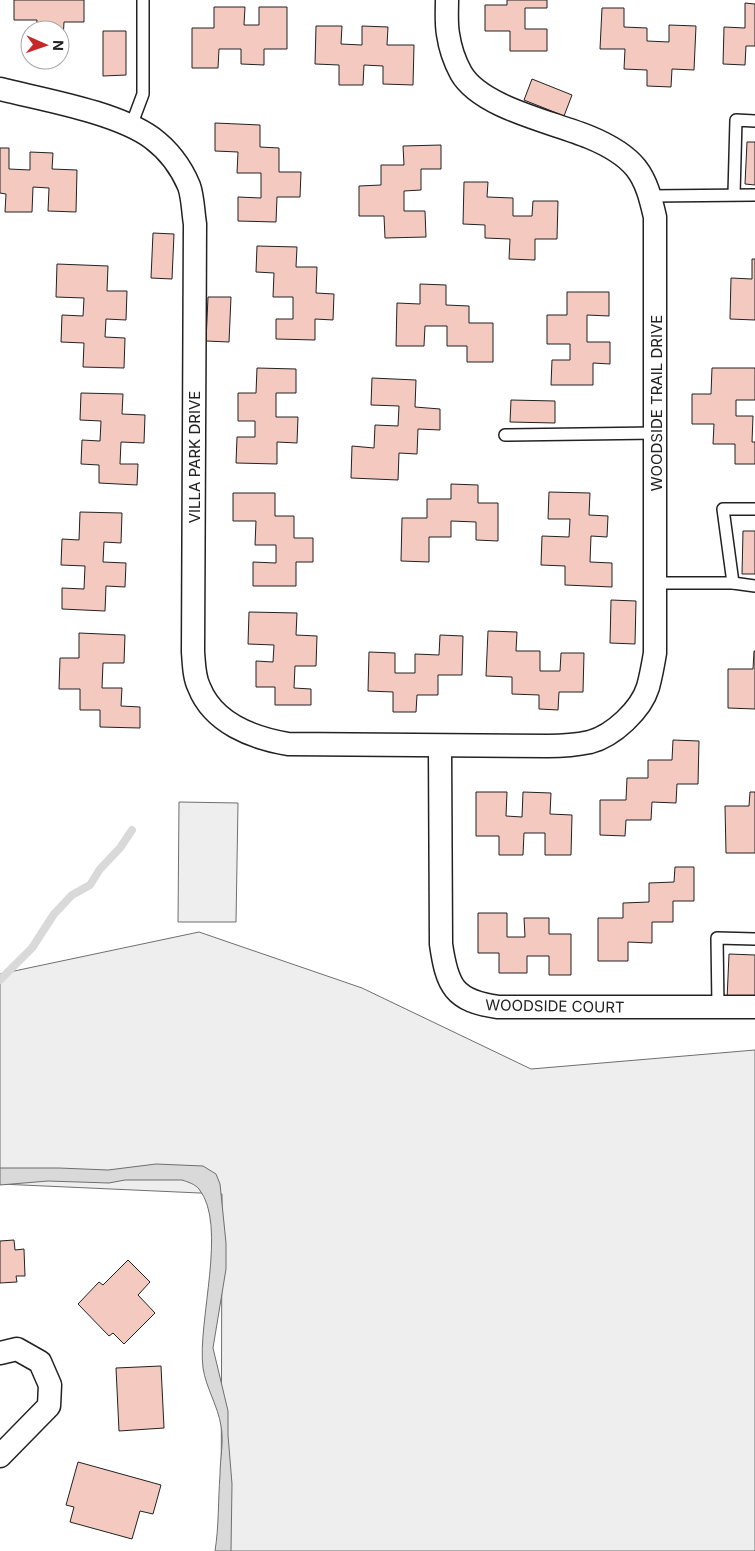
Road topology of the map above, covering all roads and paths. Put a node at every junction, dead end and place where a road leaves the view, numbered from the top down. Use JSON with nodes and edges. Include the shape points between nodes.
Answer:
{"nodes":[{"id":1,"x":143,"y":0,"type":"edge"},
{"id":2,"x":447,"y":0,"type":"edge"},
{"id":3,"x":0,"y":88,"type":"edge"},
{"id":4,"x":755,"y":121,"type":"edge"},
{"id":5,"x":131,"y":126,"type":"junction"},
{"id":6,"x":734,"y":194,"type":"junction"},
{"id":7,"x":755,"y":195,"type":"edge"},
{"id":8,"x":650,"y":196,"type":"junction"},
{"id":9,"x":656,"y":433,"type":"junction"},
{"id":10,"x":505,"y":435,"type":"dead end"},
{"id":11,"x":755,"y":509,"type":"edge"},
{"id":12,"x":655,"y":583,"type":"junction"},
{"id":13,"x":733,"y":583,"type":"junction"},
{"id":14,"x":755,"y":586,"type":"edge"},
{"id":15,"x":440,"y":746,"type":"junction"},
{"id":16,"x":755,"y":939,"type":"edge"},
{"id":17,"x":718,"y":1007,"type":"junction"},
{"id":18,"x":755,"y":1007,"type":"edge"},
{"id":19,"x":0,"y":1353,"type":"edge"},
{"id":20,"x":0,"y":1456,"type":"edge"}],
"edges":[{"from":1,"to":5,"type":"lane","via":[[144,94]]},
{"from":2,"to":8,"type":"street","name":"WOODSIDE TRAIL DRIVE","via":[[447,32],[452,54],[462,75],[478,92],[621,154],[636,168]]},
{"from":3,"to":5,"type":"street","name":"VILLA PARK DRIVE"},
{"from":4,"to":6,"type":"lane","via":[[736,120]]},
{"from":5,"to":15,"type":"street","name":"VILLA PARK DRIVE","via":[[152,139],[177,163],[190,188],[195,224],[193,652],[198,687],[219,716],[270,741],[304,745]]},
{"from":6,"to":7,"type":"lane"},
{"from":6,"to":8,"type":"lane"},
{"from":8,"to":9,"type":"street","name":"WOODSIDE TRAIL DRIVE","via":[[656,217]]},
{"from":9,"to":10,"type":"lane"},
{"from":9,"to":12,"type":"street","name":"WOODSIDE TRAIL DRIVE"},
{"from":11,"to":13,"type":"lane","via":[[724,509]]},
{"from":12,"to":13,"type":"lane"},
{"from":12,"to":15,"type":"street","name":"WOODSIDE TRAIL DRIVE","via":[[655,653],[647,690],[622,724],[592,741],[570,745]]},
{"from":13,"to":14,"type":"lane"},
{"from":15,"to":17,"type":"street","name":"WOODSIDE COURT","via":[[441,944],[444,966],[458,993],[482,1005],[498,1008]]},
{"from":16,"to":17,"type":"lane","via":[[717,938]]},
{"from":17,"to":18,"type":"street","name":"WOODSIDE COURT"},
{"from":19,"to":20,"type":"street","via":[[17,1350],[40,1362],[50,1385],[49,1406]]}]}
